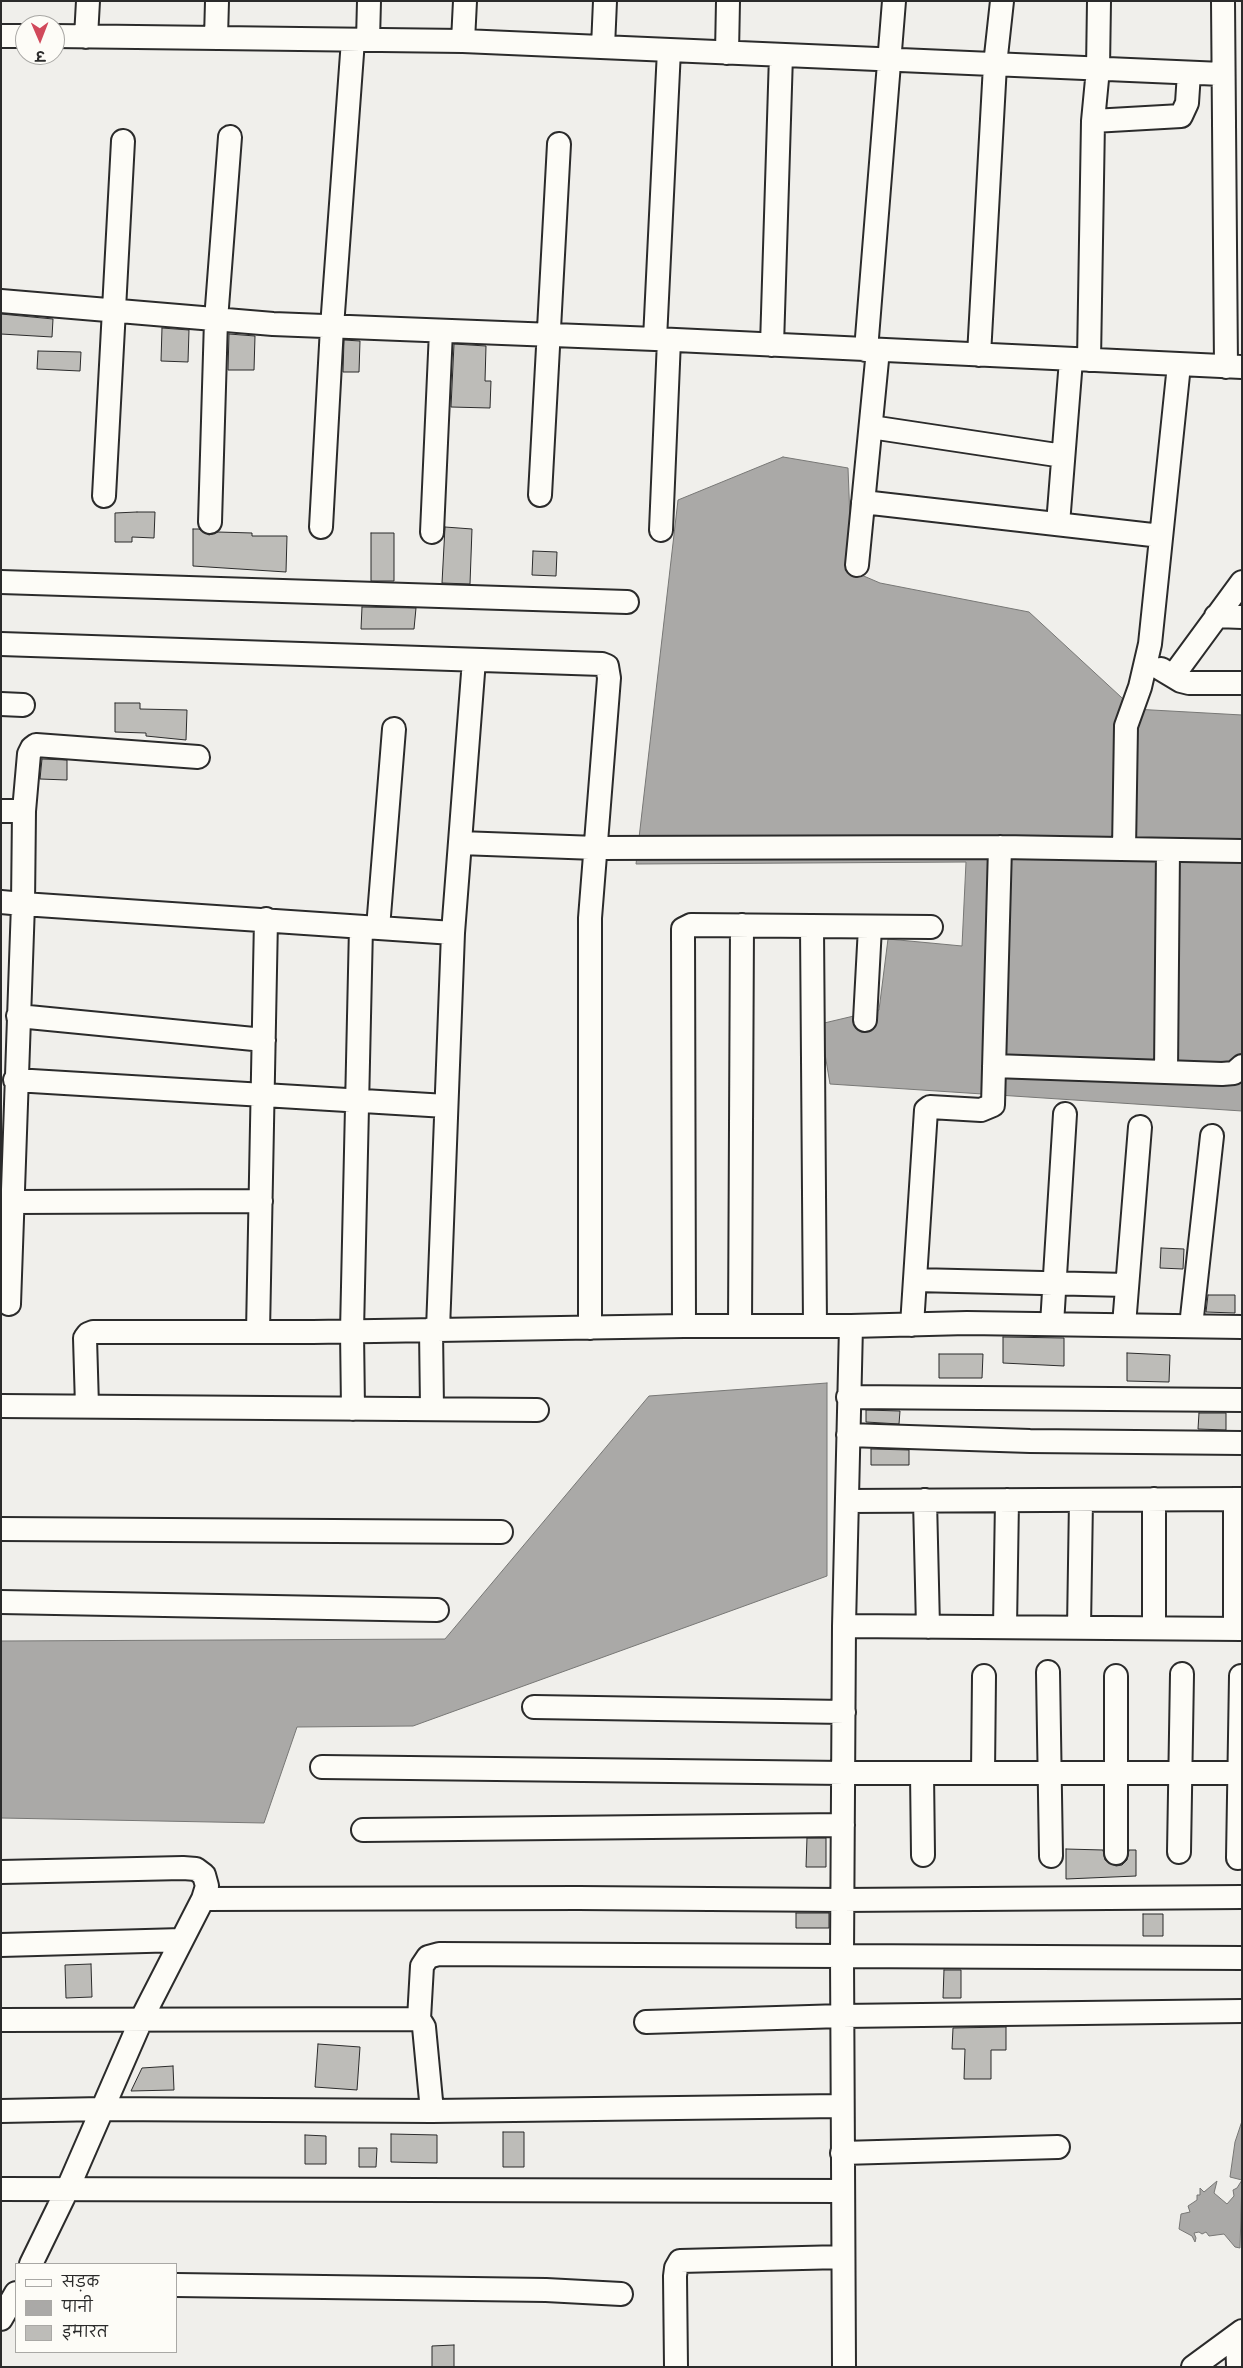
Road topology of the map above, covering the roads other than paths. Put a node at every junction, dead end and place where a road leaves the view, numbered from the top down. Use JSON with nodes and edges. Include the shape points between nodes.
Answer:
{"nodes":[{"id":1,"x":88,"y":1,"type":"edge"},
{"id":2,"x":217,"y":1,"type":"edge"},
{"id":3,"x":369,"y":1,"type":"edge"},
{"id":4,"x":465,"y":1,"type":"edge"},
{"id":5,"x":605,"y":1,"type":"edge"},
{"id":6,"x":728,"y":1,"type":"edge"},
{"id":7,"x":894,"y":1,"type":"edge"},
{"id":8,"x":1002,"y":1,"type":"edge"},
{"id":9,"x":1099,"y":1,"type":"edge"},
{"id":10,"x":1223,"y":1,"type":"edge"},
{"id":11,"x":1,"y":36,"type":"edge"},
{"id":12,"x":15,"y":36,"type":"edge"},
{"id":13,"x":65,"y":36,"type":"edge"},
{"id":14,"x":86,"y":36,"type":"junction"},
{"id":15,"x":216,"y":38,"type":"junction"},
{"id":16,"x":361,"y":40,"type":"junction"},
{"id":17,"x":463,"y":42,"type":"junction"},
{"id":18,"x":603,"y":48,"type":"junction"},
{"id":19,"x":669,"y":50,"type":"junction"},
{"id":20,"x":727,"y":53,"type":"junction"},
{"id":21,"x":780,"y":55,"type":"junction"},
{"id":22,"x":888,"y":60,"type":"junction"},
{"id":23,"x":995,"y":65,"type":"junction"},
{"id":24,"x":1098,"y":69,"type":"junction"},
{"id":25,"x":1188,"y":73,"type":"junction"},
{"id":26,"x":1222,"y":74,"type":"junction"},
{"id":27,"x":1093,"y":121,"type":"junction"},
{"id":28,"x":230,"y":137,"type":"dead end"},
{"id":29,"x":122,"y":141,"type":"dead end"},
{"id":30,"x":559,"y":144,"type":"dead end"},
{"id":31,"x":1,"y":302,"type":"edge"},
{"id":32,"x":114,"y":311,"type":"junction"},
{"id":33,"x":216,"y":320,"type":"junction"},
{"id":34,"x":332,"y":327,"type":"junction"},
{"id":35,"x":441,"y":331,"type":"junction"},
{"id":36,"x":548,"y":335,"type":"junction"},
{"id":37,"x":662,"y":339,"type":"junction"},
{"id":38,"x":772,"y":345,"type":"junction"},
{"id":39,"x":872,"y":350,"type":"junction"},
{"id":40,"x":979,"y":355,"type":"junction"},
{"id":41,"x":1080,"y":360,"type":"junction"},
{"id":42,"x":1179,"y":365,"type":"junction"},
{"id":43,"x":1234,"y":367,"type":"edge"},
{"id":44,"x":871,"y":427,"type":"junction"},
{"id":45,"x":1063,"y":456,"type":"junction"},
{"id":46,"x":540,"y":495,"type":"dead end"},
{"id":47,"x":104,"y":496,"type":"dead end"},
{"id":48,"x":863,"y":502,"type":"junction"},
{"id":49,"x":210,"y":522,"type":"dead end"},
{"id":50,"x":1058,"y":524,"type":"junction"},
{"id":51,"x":321,"y":527,"type":"dead end"},
{"id":52,"x":661,"y":530,"type":"dead end"},
{"id":53,"x":432,"y":532,"type":"dead end"},
{"id":54,"x":1161,"y":536,"type":"junction"},
{"id":55,"x":857,"y":565,"type":"dead end"},
{"id":56,"x":1,"y":582,"type":"edge"},
{"id":57,"x":1242,"y":582,"type":"edge"},
{"id":58,"x":627,"y":602,"type":"dead end"},
{"id":59,"x":1216,"y":616,"type":"junction"},
{"id":60,"x":1242,"y":617,"type":"edge"},
{"id":61,"x":1,"y":644,"type":"edge"},
{"id":62,"x":474,"y":660,"type":"junction"},
{"id":63,"x":1147,"y":660,"type":"junction"},
{"id":64,"x":1173,"y":676,"type":"junction"},
{"id":65,"x":1242,"y":683,"type":"edge"},
{"id":66,"x":1,"y":704,"type":"edge"},
{"id":67,"x":23,"y":705,"type":"dead end"},
{"id":68,"x":394,"y":729,"type":"dead end"},
{"id":69,"x":198,"y":757,"type":"dead end"},
{"id":70,"x":1,"y":811,"type":"edge"},
{"id":71,"x":24,"y":811,"type":"junction"},
{"id":72,"x":460,"y":843,"type":"junction"},
{"id":73,"x":1000,"y":847,"type":"junction"},
{"id":74,"x":596,"y":848,"type":"junction"},
{"id":75,"x":1124,"y":849,"type":"junction"},
{"id":76,"x":1168,"y":850,"type":"junction"},
{"id":77,"x":1242,"y":852,"type":"edge"},
{"id":78,"x":12,"y":903,"type":"edge"},
{"id":79,"x":266,"y":919,"type":"junction"},
{"id":80,"x":742,"y":926,"type":"junction"},
{"id":81,"x":370,"y":927,"type":"junction"},
{"id":82,"x":812,"y":927,"type":"junction"},
{"id":83,"x":870,"y":927,"type":"junction"},
{"id":84,"x":931,"y":927,"type":"dead end"},
{"id":85,"x":453,"y":933,"type":"junction"},
{"id":86,"x":18,"y":1016,"type":"junction"},
{"id":87,"x":865,"y":1020,"type":"dead end"},
{"id":88,"x":264,"y":1040,"type":"junction"},
{"id":89,"x":9,"y":1053,"type":"edge"},
{"id":90,"x":994,"y":1066,"type":"junction"},
{"id":91,"x":1242,"y":1066,"type":"edge"},
{"id":92,"x":1166,"y":1072,"type":"junction"},
{"id":93,"x":15,"y":1080,"type":"junction"},
{"id":94,"x":263,"y":1094,"type":"junction"},
{"id":95,"x":357,"y":1100,"type":"junction"},
{"id":96,"x":446,"y":1106,"type":"junction"},
{"id":97,"x":1065,"y":1114,"type":"dead end"},
{"id":98,"x":1140,"y":1127,"type":"dead end"},
{"id":99,"x":1212,"y":1136,"type":"dead end"},
{"id":100,"x":7,"y":1152,"type":"edge"},
{"id":101,"x":261,"y":1201,"type":"junction"},
{"id":102,"x":9,"y":1208,"type":"edge"},
{"id":103,"x":6,"y":1262,"type":"edge"},
{"id":104,"x":915,"y":1280,"type":"junction"},
{"id":105,"x":1055,"y":1282,"type":"junction"},
{"id":106,"x":1127,"y":1285,"type":"junction"},
{"id":107,"x":9,"y":1304,"type":"dead end"},
{"id":108,"x":912,"y":1324,"type":"junction"},
{"id":109,"x":1052,"y":1324,"type":"junction"},
{"id":110,"x":1124,"y":1325,"type":"junction"},
{"id":111,"x":684,"y":1326,"type":"junction"},
{"id":112,"x":740,"y":1326,"type":"junction"},
{"id":113,"x":815,"y":1326,"type":"junction"},
{"id":114,"x":851,"y":1326,"type":"junction"},
{"id":115,"x":1191,"y":1326,"type":"junction"},
{"id":116,"x":1242,"y":1327,"type":"edge"},
{"id":117,"x":590,"y":1328,"type":"junction"},
{"id":118,"x":434,"y":1329,"type":"junction"},
{"id":119,"x":352,"y":1331,"type":"junction"},
{"id":120,"x":258,"y":1332,"type":"junction"},
{"id":121,"x":848,"y":1397,"type":"junction"},
{"id":122,"x":1242,"y":1400,"type":"edge"},
{"id":123,"x":1,"y":1406,"type":"edge"},
{"id":124,"x":87,"y":1406,"type":"junction"},
{"id":125,"x":354,"y":1409,"type":"junction"},
{"id":126,"x":432,"y":1409,"type":"junction"},
{"id":127,"x":537,"y":1410,"type":"dead end"},
{"id":128,"x":848,"y":1435,"type":"junction"},
{"id":129,"x":1242,"y":1442,"type":"edge"},
{"id":130,"x":1154,"y":1499,"type":"junction"},
{"id":131,"x":1238,"y":1499,"type":"edge"},
{"id":132,"x":847,"y":1500,"type":"junction"},
{"id":133,"x":925,"y":1500,"type":"junction"},
{"id":134,"x":1007,"y":1500,"type":"junction"},
{"id":135,"x":1081,"y":1500,"type":"junction"},
{"id":136,"x":1,"y":1529,"type":"edge"},
{"id":137,"x":501,"y":1532,"type":"dead end"},
{"id":138,"x":1,"y":1602,"type":"edge"},
{"id":139,"x":437,"y":1610,"type":"dead end"},
{"id":140,"x":844,"y":1626,"type":"junction"},
{"id":141,"x":928,"y":1627,"type":"junction"},
{"id":142,"x":1005,"y":1627,"type":"junction"},
{"id":143,"x":1079,"y":1628,"type":"junction"},
{"id":144,"x":1154,"y":1628,"type":"junction"},
{"id":145,"x":1238,"y":1629,"type":"edge"},
{"id":146,"x":1048,"y":1672,"type":"dead end"},
{"id":147,"x":1182,"y":1674,"type":"dead end"},
{"id":148,"x":984,"y":1676,"type":"dead end"},
{"id":149,"x":1116,"y":1676,"type":"dead end"},
{"id":150,"x":1241,"y":1676,"type":"edge"},
{"id":151,"x":534,"y":1707,"type":"dead end"},
{"id":152,"x":844,"y":1712,"type":"junction"},
{"id":153,"x":322,"y":1767,"type":"dead end"},
{"id":154,"x":844,"y":1773,"type":"junction"},
{"id":155,"x":922,"y":1773,"type":"junction"},
{"id":156,"x":983,"y":1773,"type":"junction"},
{"id":157,"x":1050,"y":1773,"type":"junction"},
{"id":158,"x":1181,"y":1773,"type":"junction"},
{"id":159,"x":1241,"y":1773,"type":"edge"},
{"id":160,"x":1116,"y":1774,"type":"junction"},
{"id":161,"x":843,"y":1825,"type":"junction"},
{"id":162,"x":363,"y":1830,"type":"dead end"},
{"id":163,"x":1179,"y":1852,"type":"dead end"},
{"id":164,"x":1116,"y":1853,"type":"dead end"},
{"id":165,"x":923,"y":1855,"type":"dead end"},
{"id":166,"x":1051,"y":1856,"type":"dead end"},
{"id":167,"x":1238,"y":1858,"type":"dead end"},
{"id":168,"x":1,"y":1872,"type":"edge"},
{"id":169,"x":1242,"y":1897,"type":"edge"},
{"id":170,"x":203,"y":1899,"type":"junction"},
{"id":171,"x":842,"y":1900,"type":"junction"},
{"id":172,"x":182,"y":1940,"type":"junction"},
{"id":173,"x":1,"y":1945,"type":"edge"},
{"id":174,"x":842,"y":1956,"type":"junction"},
{"id":175,"x":1242,"y":1958,"type":"edge"},
{"id":176,"x":1242,"y":2011,"type":"edge"},
{"id":177,"x":842,"y":2016,"type":"junction"},
{"id":178,"x":142,"y":2018,"type":"junction"},
{"id":179,"x":419,"y":2019,"type":"junction"},
{"id":180,"x":1,"y":2020,"type":"edge"},
{"id":181,"x":646,"y":2022,"type":"dead end"},
{"id":182,"x":841,"y":2106,"type":"junction"},
{"id":183,"x":102,"y":2109,"type":"junction"},
{"id":184,"x":1,"y":2111,"type":"edge"},
{"id":185,"x":432,"y":2111,"type":"junction"},
{"id":186,"x":1058,"y":2147,"type":"dead end"},
{"id":187,"x":842,"y":2152,"type":"junction"},
{"id":188,"x":68,"y":2188,"type":"junction"},
{"id":189,"x":1,"y":2189,"type":"edge"},
{"id":190,"x":843,"y":2191,"type":"junction"},
{"id":191,"x":843,"y":2257,"type":"junction"},
{"id":192,"x":31,"y":2263,"type":"edge"},
{"id":193,"x":1,"y":2283,"type":"edge"},
{"id":194,"x":15,"y":2283,"type":"edge"},
{"id":195,"x":178,"y":2285,"type":"edge"},
{"id":196,"x":621,"y":2294,"type":"dead end"},
{"id":197,"x":15,"y":2295,"type":"edge"},
{"id":198,"x":1,"y":2320,"type":"edge"},
{"id":199,"x":1239,"y":2333,"type":"edge"},
{"id":200,"x":676,"y":2367,"type":"edge"},
{"id":201,"x":844,"y":2367,"type":"edge"},
{"id":202,"x":1193,"y":2367,"type":"edge"},
{"id":203,"x":1238,"y":2367,"type":"edge"}],
"edges":[{"from":1,"to":14,"type":"street"},
{"from":2,"to":15,"type":"street"},
{"from":3,"to":16,"type":"street"},
{"from":4,"to":17,"type":"street"},
{"from":5,"to":18,"type":"street"},
{"from":6,"to":20,"type":"street"},
{"from":7,"to":22,"type":"street"},
{"from":8,"to":23,"type":"street"},
{"from":9,"to":24,"type":"street"},
{"from":10,"to":26,"type":"street"},
{"from":11,"to":12,"type":"street"},
{"from":13,"to":14,"type":"street"},
{"from":14,"to":15,"type":"street"},
{"from":15,"to":16,"type":"street"},
{"from":16,"to":17,"type":"street"},
{"from":16,"to":34,"type":"street"},
{"from":17,"to":18,"type":"street"},
{"from":18,"to":19,"type":"street"},
{"from":19,"to":20,"type":"street"},
{"from":19,"to":37,"type":"street"},
{"from":20,"to":21,"type":"street"},
{"from":21,"to":22,"type":"street"},
{"from":21,"to":38,"type":"street"},
{"from":22,"to":23,"type":"street"},
{"from":22,"to":39,"type":"street"},
{"from":23,"to":24,"type":"street"},
{"from":23,"to":40,"type":"street"},
{"from":24,"to":25,"type":"street"},
{"from":24,"to":27,"type":"street"},
{"from":25,"to":26,"type":"street"},
{"from":25,"to":27,"type":"street","via":[[1187,103],[1181,116]]},
{"from":26,"to":43,"type":"street"},
{"from":27,"to":41,"type":"street"},
{"from":28,"to":33,"type":"street"},
{"from":29,"to":32,"type":"street"},
{"from":30,"to":36,"type":"street"},
{"from":31,"to":32,"type":"street"},
{"from":32,"to":33,"type":"street"},
{"from":32,"to":47,"type":"street"},
{"from":33,"to":34,"type":"street"},
{"from":33,"to":49,"type":"street"},
{"from":34,"to":35,"type":"street"},
{"from":34,"to":51,"type":"street"},
{"from":35,"to":36,"type":"street"},
{"from":35,"to":53,"type":"street"},
{"from":36,"to":37,"type":"street"},
{"from":36,"to":46,"type":"street"},
{"from":37,"to":38,"type":"street"},
{"from":37,"to":52,"type":"street"},
{"from":38,"to":39,"type":"street"},
{"from":39,"to":40,"type":"street"},
{"from":39,"to":44,"type":"street"},
{"from":40,"to":41,"type":"street"},
{"from":41,"to":42,"type":"street"},
{"from":41,"to":45,"type":"street"},
{"from":42,"to":43,"type":"street"},
{"from":42,"to":54,"type":"street"},
{"from":44,"to":45,"type":"street"},
{"from":44,"to":48,"type":"street"},
{"from":45,"to":50,"type":"street"},
{"from":48,"to":50,"type":"street"},
{"from":48,"to":55,"type":"street"},
{"from":50,"to":54,"type":"street"},
{"from":54,"to":63,"type":"street"},
{"from":56,"to":58,"type":"street"},
{"from":57,"to":59,"type":"street"},
{"from":59,"to":60,"type":"street"},
{"from":59,"to":64,"type":"street"},
{"from":61,"to":62,"type":"street"},
{"from":62,"to":72,"type":"street"},
{"from":62,"to":74,"type":"street","via":[[607,666],[609,678]]},
{"from":63,"to":64,"type":"street"},
{"from":63,"to":75,"type":"street","via":[[1126,726]]},
{"from":64,"to":65,"type":"street","via":[[1189,683]]},
{"from":66,"to":67,"type":"street"},
{"from":68,"to":81,"type":"street"},
{"from":69,"to":71,"type":"street","via":[[36,745],[30,754]]},
{"from":70,"to":71,"type":"street"},
{"from":71,"to":78,"type":"street"},
{"from":72,"to":74,"type":"street"},
{"from":72,"to":85,"type":"street"},
{"from":73,"to":74,"type":"street"},
{"from":73,"to":75,"type":"street"},
{"from":73,"to":90,"type":"street"},
{"from":74,"to":117,"type":"street","via":[[590,918]]},
{"from":75,"to":76,"type":"street"},
{"from":76,"to":77,"type":"street"},
{"from":76,"to":92,"type":"street"},
{"from":78,"to":79,"type":"street"},
{"from":78,"to":86,"type":"street"},
{"from":79,"to":81,"type":"street"},
{"from":79,"to":88,"type":"street"},
{"from":80,"to":82,"type":"street"},
{"from":80,"to":111,"type":"street","via":[[691,925],[686,926],[682,934]]},
{"from":80,"to":112,"type":"street"},
{"from":81,"to":85,"type":"street"},
{"from":81,"to":95,"type":"street"},
{"from":82,"to":83,"type":"street"},
{"from":82,"to":113,"type":"street"},
{"from":83,"to":84,"type":"street"},
{"from":83,"to":87,"type":"street"},
{"from":85,"to":96,"type":"street"},
{"from":86,"to":88,"type":"street"},
{"from":86,"to":89,"type":"street"},
{"from":88,"to":94,"type":"street"},
{"from":89,"to":93,"type":"street"},
{"from":90,"to":92,"type":"street"},
{"from":90,"to":104,"type":"street","via":[[993,1106],[981,1110],[930,1107],[926,1110]]},
{"from":91,"to":92,"type":"street","via":[[1234,1072],[1222,1074]]},
{"from":93,"to":94,"type":"street"},
{"from":93,"to":100,"type":"street"},
{"from":94,"to":95,"type":"street"},
{"from":94,"to":101,"type":"street"},
{"from":95,"to":96,"type":"street"},
{"from":95,"to":119,"type":"street"},
{"from":96,"to":118,"type":"street"},
{"from":97,"to":105,"type":"street"},
{"from":98,"to":106,"type":"street"},
{"from":99,"to":115,"type":"street"},
{"from":100,"to":102,"type":"street"},
{"from":101,"to":102,"type":"street"},
{"from":101,"to":120,"type":"street"},
{"from":102,"to":103,"type":"street"},
{"from":103,"to":107,"type":"street"},
{"from":104,"to":105,"type":"street"},
{"from":104,"to":108,"type":"street"},
{"from":105,"to":106,"type":"street"},
{"from":105,"to":109,"type":"street"},
{"from":106,"to":110,"type":"street"},
{"from":108,"to":109,"type":"street"},
{"from":108,"to":114,"type":"street"},
{"from":109,"to":110,"type":"street"},
{"from":110,"to":115,"type":"street"},
{"from":111,"to":112,"type":"street"},
{"from":111,"to":117,"type":"street"},
{"from":112,"to":113,"type":"street"},
{"from":113,"to":114,"type":"street"},
{"from":114,"to":121,"type":"street"},
{"from":115,"to":116,"type":"street"},
{"from":117,"to":118,"type":"street"},
{"from":118,"to":119,"type":"street"},
{"from":118,"to":126,"type":"street"},
{"from":119,"to":120,"type":"street"},
{"from":119,"to":125,"type":"street"},
{"from":120,"to":124,"type":"street","via":[[88,1334],[85,1345]]},
{"from":121,"to":122,"type":"street"},
{"from":121,"to":128,"type":"street"},
{"from":123,"to":124,"type":"street"},
{"from":124,"to":125,"type":"street"},
{"from":125,"to":126,"type":"street"},
{"from":126,"to":127,"type":"street"},
{"from":128,"to":129,"type":"street","via":[[1030,1441]]},
{"from":128,"to":132,"type":"street"},
{"from":130,"to":131,"type":"street"},
{"from":130,"to":135,"type":"street"},
{"from":130,"to":144,"type":"street"},
{"from":131,"to":145,"type":"street"},
{"from":132,"to":133,"type":"street"},
{"from":132,"to":140,"type":"street"},
{"from":133,"to":134,"type":"street"},
{"from":133,"to":141,"type":"street"},
{"from":134,"to":135,"type":"street"},
{"from":134,"to":142,"type":"street"},
{"from":135,"to":143,"type":"street"},
{"from":136,"to":137,"type":"street"},
{"from":138,"to":139,"type":"street"},
{"from":140,"to":141,"type":"street"},
{"from":140,"to":152,"type":"street"},
{"from":141,"to":142,"type":"street"},
{"from":142,"to":143,"type":"street"},
{"from":143,"to":144,"type":"street"},
{"from":144,"to":145,"type":"street"},
{"from":146,"to":157,"type":"street"},
{"from":147,"to":158,"type":"street"},
{"from":148,"to":156,"type":"street"},
{"from":149,"to":160,"type":"street"},
{"from":150,"to":159,"type":"street"},
{"from":151,"to":152,"type":"street"},
{"from":152,"to":154,"type":"street"},
{"from":153,"to":154,"type":"street"},
{"from":154,"to":155,"type":"street"},
{"from":154,"to":161,"type":"street"},
{"from":155,"to":156,"type":"street"},
{"from":155,"to":165,"type":"street"},
{"from":156,"to":157,"type":"street"},
{"from":157,"to":160,"type":"street"},
{"from":157,"to":166,"type":"street"},
{"from":158,"to":159,"type":"street"},
{"from":158,"to":160,"type":"street"},
{"from":158,"to":163,"type":"street"},
{"from":159,"to":167,"type":"street"},
{"from":160,"to":164,"type":"street"},
{"from":161,"to":162,"type":"street"},
{"from":161,"to":171,"type":"street"},
{"from":168,"to":170,"type":"street","via":[[196,1869],[204,1875],[207,1886]]},
{"from":169,"to":171,"type":"street"},
{"from":170,"to":171,"type":"street"},
{"from":170,"to":172,"type":"street"},
{"from":171,"to":174,"type":"street"},
{"from":172,"to":173,"type":"street"},
{"from":172,"to":178,"type":"street"},
{"from":174,"to":175,"type":"street"},
{"from":174,"to":177,"type":"street"},
{"from":174,"to":179,"type":"street","via":[[439,1954],[428,1957],[422,1966]]},
{"from":176,"to":177,"type":"street"},
{"from":177,"to":181,"type":"street"},
{"from":177,"to":182,"type":"street"},
{"from":178,"to":179,"type":"street"},
{"from":178,"to":180,"type":"street"},
{"from":178,"to":183,"type":"street"},
{"from":179,"to":185,"type":"street","via":[[424,2027]]},
{"from":182,"to":185,"type":"street"},
{"from":182,"to":187,"type":"street"},
{"from":183,"to":184,"type":"street"},
{"from":183,"to":185,"type":"street"},
{"from":183,"to":188,"type":"street"},
{"from":186,"to":187,"type":"street"},
{"from":187,"to":190,"type":"street"},
{"from":188,"to":189,"type":"street"},
{"from":188,"to":190,"type":"street"},
{"from":188,"to":192,"type":"street"},
{"from":190,"to":191,"type":"street"},
{"from":191,"to":200,"type":"street","via":[[680,2261],[675,2276]]},
{"from":191,"to":201,"type":"street"},
{"from":193,"to":194,"type":"street"},
{"from":195,"to":196,"type":"street"},
{"from":197,"to":198,"type":"street"},
{"from":199,"to":202,"type":"street"},
{"from":199,"to":203,"type":"street"}]}
